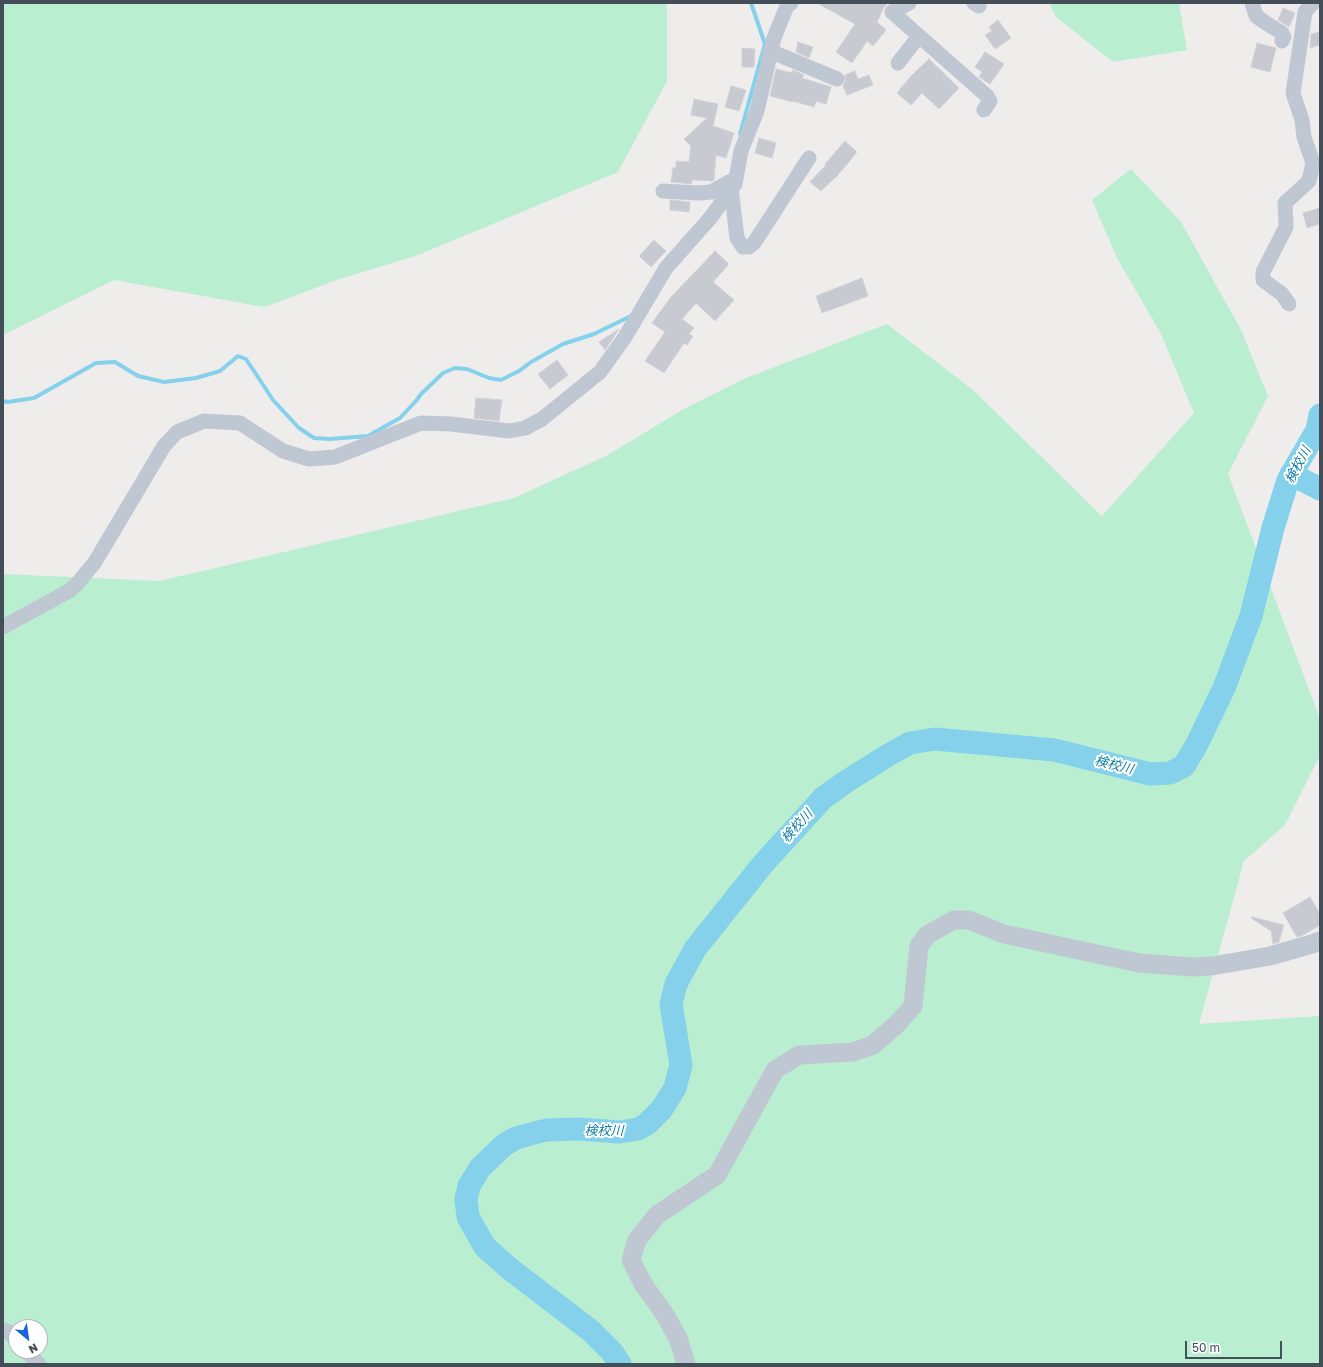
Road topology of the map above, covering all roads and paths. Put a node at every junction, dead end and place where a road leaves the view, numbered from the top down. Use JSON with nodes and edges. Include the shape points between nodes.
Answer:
{"nodes":[{"id":1,"x":791,"y":3,"type":"edge"},
{"id":2,"x":909,"y":3,"type":"edge"},
{"id":3,"x":1252,"y":3,"type":"edge"},
{"id":4,"x":1313,"y":3,"type":"edge"},
{"id":5,"x":919,"y":36,"type":"junction"},
{"id":6,"x":1282,"y":41,"type":"dead end"},
{"id":7,"x":770,"y":51,"type":"junction"},
{"id":8,"x":898,"y":63,"type":"dead end"},
{"id":9,"x":837,"y":79,"type":"dead end"},
{"id":10,"x":984,"y":110,"type":"dead end"},
{"id":11,"x":809,"y":158,"type":"dead end"},
{"id":12,"x":728,"y":186,"type":"junction"},
{"id":13,"x":663,"y":191,"type":"dead end"},
{"id":14,"x":1289,"y":304,"type":"dead end"},
{"id":15,"x":3,"y":627,"type":"edge"},
{"id":16,"x":1320,"y":941,"type":"edge"},
{"id":17,"x":686,"y":1364,"type":"edge"}],
"edges":[{"from":1,"to":7,"type":"street"},
{"from":2,"to":5,"type":"street","via":[[892,12]]},
{"from":3,"to":6,"type":"street","via":[[1256,16],[1282,32]]},
{"from":4,"to":14,"type":"street","via":[[1305,12],[1293,93],[1313,163],[1309,181],[1285,202],[1286,227],[1263,272],[1263,280],[1282,294]]},
{"from":5,"to":8,"type":"street"},
{"from":5,"to":10,"type":"street","via":[[987,96],[990,102]]},
{"from":7,"to":9,"type":"street"},
{"from":7,"to":12,"type":"street","via":[[757,111]]},
{"from":11,"to":12,"type":"street","via":[[749,247],[743,247],[737,238]]},
{"from":12,"to":13,"type":"street","via":[[711,192]]},
{"from":12,"to":15,"type":"street","via":[[711,217],[666,268],[625,337],[600,372],[542,419],[524,428],[509,431],[420,423],[335,457],[309,459],[283,451],[240,423],[204,422],[177,432],[164,446],[95,562],[77,584]]},
{"from":16,"to":17,"type":"street","via":[[1270,956],[1192,967],[1140,963],[1004,934],[969,920],[954,920],[927,935],[920,946],[913,1006],[897,1024],[873,1045],[853,1052],[799,1055],[774,1070],[717,1175],[656,1215],[636,1240],[630,1260],[642,1284],[664,1313],[678,1338]]}]}
